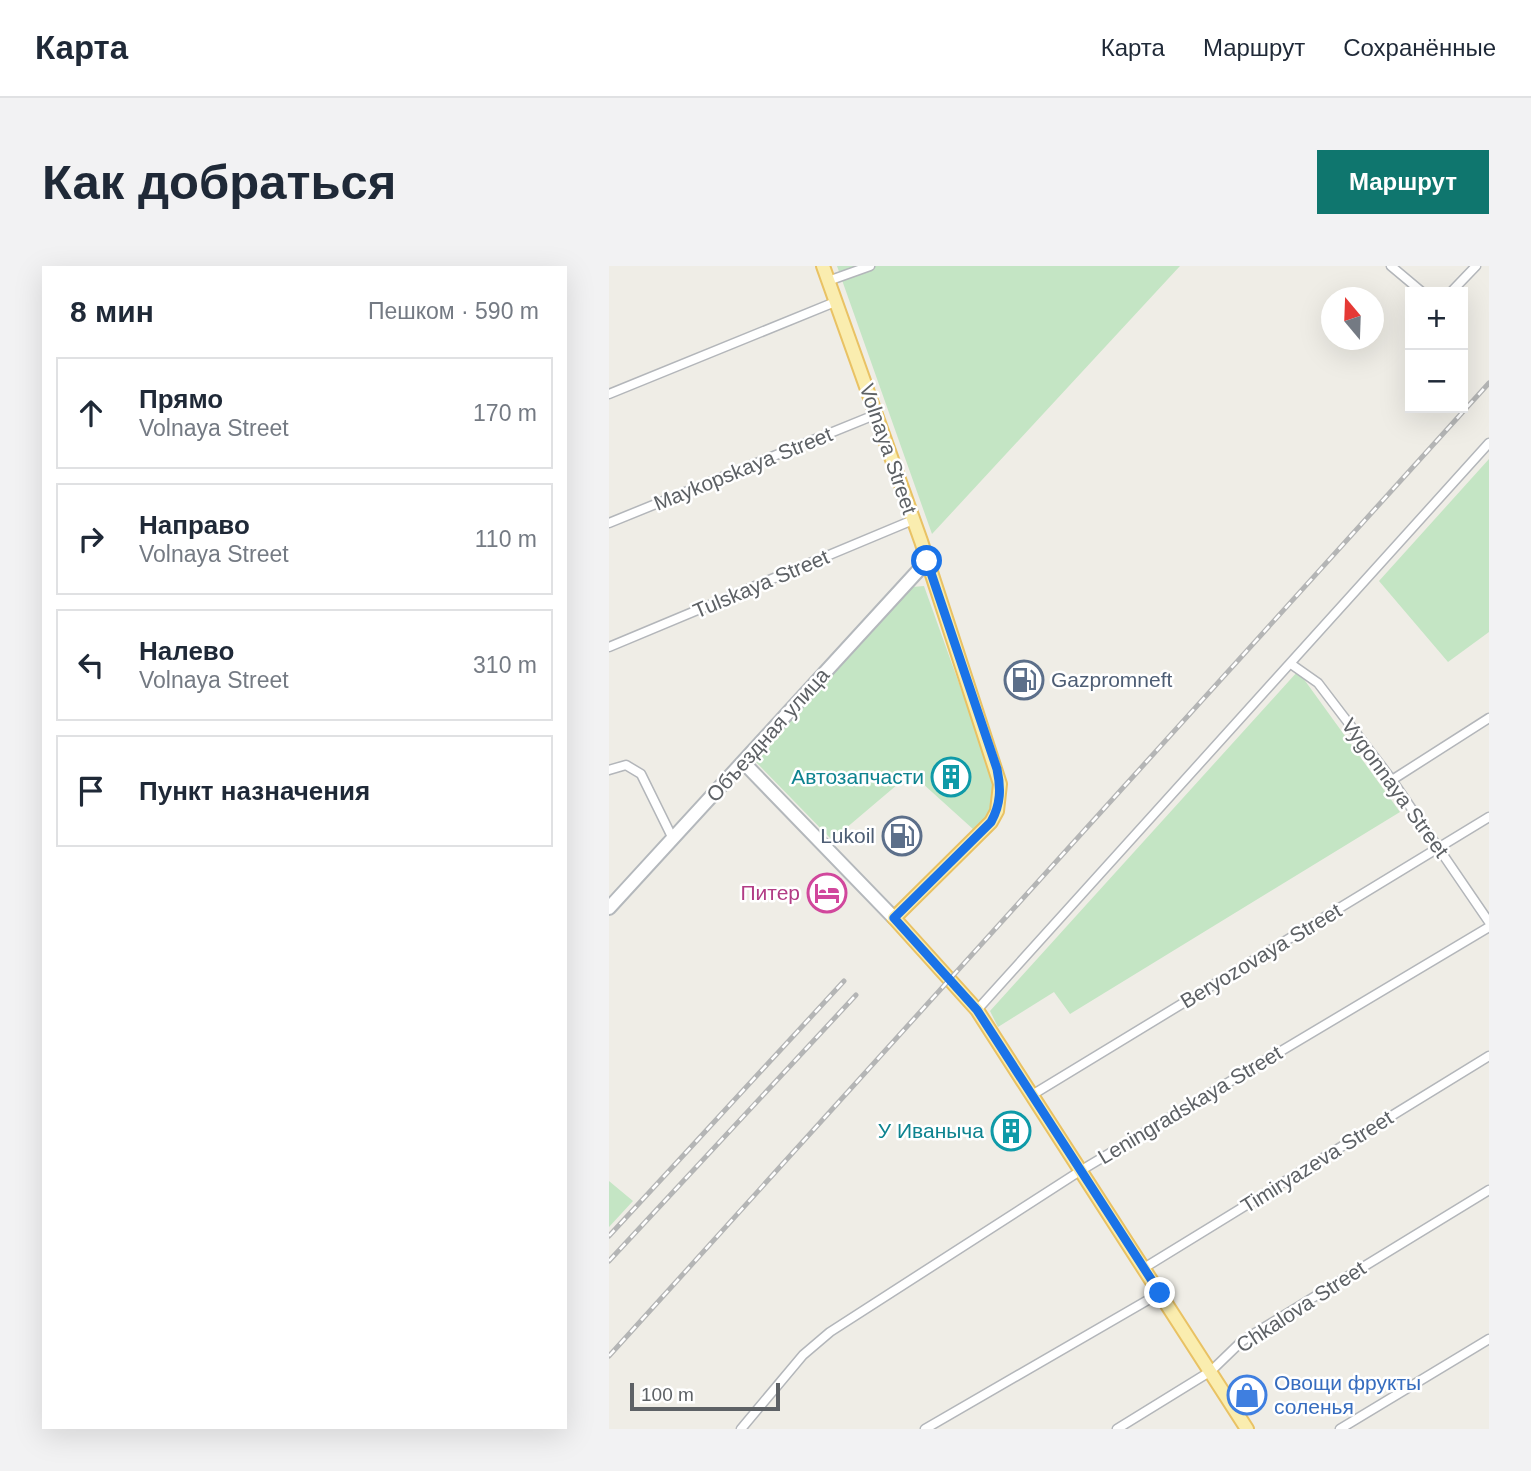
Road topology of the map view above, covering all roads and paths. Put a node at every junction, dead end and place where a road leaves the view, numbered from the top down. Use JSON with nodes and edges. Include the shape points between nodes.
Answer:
{"nodes":[{"id":1,"x":823,"y":266,"type":"edge"},
{"id":2,"x":870,"y":266,"type":"edge"},
{"id":3,"x":1391,"y":266,"type":"edge"},
{"id":4,"x":1476,"y":266,"type":"edge"},
{"id":5,"x":828,"y":281,"type":"junction"},
{"id":6,"x":1416,"y":287,"type":"edge"},
{"id":7,"x":1456,"y":287,"type":"edge"},
{"id":8,"x":835,"y":302,"type":"junction"},
{"id":9,"x":609,"y":394,"type":"edge"},
{"id":10,"x":877,"y":414,"type":"junction"},
{"id":11,"x":1489,"y":443,"type":"edge"},
{"id":12,"x":913,"y":520,"type":"junction"},
{"id":13,"x":609,"y":523,"type":"edge"},
{"id":14,"x":927,"y":561,"type":"junction"},
{"id":15,"x":609,"y":648,"type":"edge"},
{"id":16,"x":1291,"y":664,"type":"junction"},
{"id":17,"x":1489,"y":718,"type":"edge"},
{"id":18,"x":743,"y":762,"type":"junction"},
{"id":19,"x":609,"y":769,"type":"edge"},
{"id":20,"x":1392,"y":780,"type":"junction"},
{"id":21,"x":1489,"y":817,"type":"edge"},
{"id":22,"x":673,"y":839,"type":"junction"},
{"id":23,"x":1439,"y":848,"type":"junction"},
{"id":24,"x":609,"y":908,"type":"edge"},
{"id":25,"x":894,"y":918,"type":"junction"},
{"id":26,"x":1489,"y":925,"type":"edge"},
{"id":27,"x":977,"y":1010,"type":"junction"},
{"id":28,"x":1489,"y":1056,"type":"edge"},
{"id":29,"x":1033,"y":1095,"type":"junction"},
{"id":30,"x":1080,"y":1171,"type":"junction"},
{"id":31,"x":1489,"y":1190,"type":"edge"},
{"id":32,"x":1144,"y":1268,"type":"junction"},
{"id":33,"x":1160,"y":1293,"type":"junction"},
{"id":34,"x":1489,"y":1339,"type":"edge"},
{"id":35,"x":1211,"y":1371,"type":"junction"},
{"id":36,"x":741,"y":1429,"type":"edge"},
{"id":37,"x":925,"y":1429,"type":"edge"},
{"id":38,"x":1117,"y":1429,"type":"edge"},
{"id":39,"x":1247,"y":1429,"type":"edge"},
{"id":40,"x":1340,"y":1429,"type":"edge"}],
"edges":[{"from":1,"to":5,"type":"main road","name":"Volnaya Street"},
{"from":2,"to":5,"type":"street"},
{"from":3,"to":6,"type":"street"},
{"from":4,"to":7,"type":"street"},
{"from":5,"to":8,"type":"main road","name":"Volnaya Street"},
{"from":8,"to":9,"type":"street"},
{"from":8,"to":10,"type":"main road","name":"Volnaya Street"},
{"from":10,"to":12,"type":"main road","name":"Volnaya Street"},
{"from":10,"to":13,"type":"street","name":"Maykopskaya Street"},
{"from":11,"to":16,"type":"street"},
{"from":12,"to":14,"type":"main road","name":"Volnaya Street"},
{"from":12,"to":15,"type":"street","name":"Tulskaya Street"},
{"from":14,"to":18,"type":"street","name":"Объездная улица"},
{"from":14,"to":25,"type":"main road","name":"Volnaya Street","via":[[997,769],[999,800],[991,822]]},
{"from":16,"to":20,"type":"street","name":"Vygonnaya Street","via":[[1318,682]]},
{"from":16,"to":27,"type":"street"},
{"from":17,"to":20,"type":"street"},
{"from":18,"to":22,"type":"street","name":"Объездная улица"},
{"from":18,"to":25,"type":"street"},
{"from":19,"to":22,"type":"street","via":[[626,765],[641,774]]},
{"from":20,"to":23,"type":"street","name":"Vygonnaya Street"},
{"from":21,"to":23,"type":"street","name":"Beryozovaya Street"},
{"from":22,"to":24,"type":"street","name":"Объездная улица"},
{"from":23,"to":26,"type":"street","name":"Vygonnaya Street"},
{"from":23,"to":29,"type":"street","name":"Beryozovaya Street"},
{"from":25,"to":27,"type":"main road"},
{"from":26,"to":30,"type":"street","name":"Leningradskaya Street"},
{"from":27,"to":29,"type":"main road"},
{"from":28,"to":32,"type":"street","name":"Timiryazeva Street"},
{"from":29,"to":30,"type":"main road"},
{"from":30,"to":32,"type":"main road"},
{"from":30,"to":36,"type":"street","name":"Leningradskaya Street","via":[[830,1332],[803,1355]]},
{"from":31,"to":35,"type":"street","name":"Chkalova Street","via":[[1243,1341]]},
{"from":32,"to":33,"type":"main road"},
{"from":33,"to":35,"type":"main road"},
{"from":33,"to":37,"type":"street"},
{"from":34,"to":40,"type":"street"},
{"from":35,"to":38,"type":"street","name":"Chkalova Street"},
{"from":35,"to":39,"type":"main road"}]}
